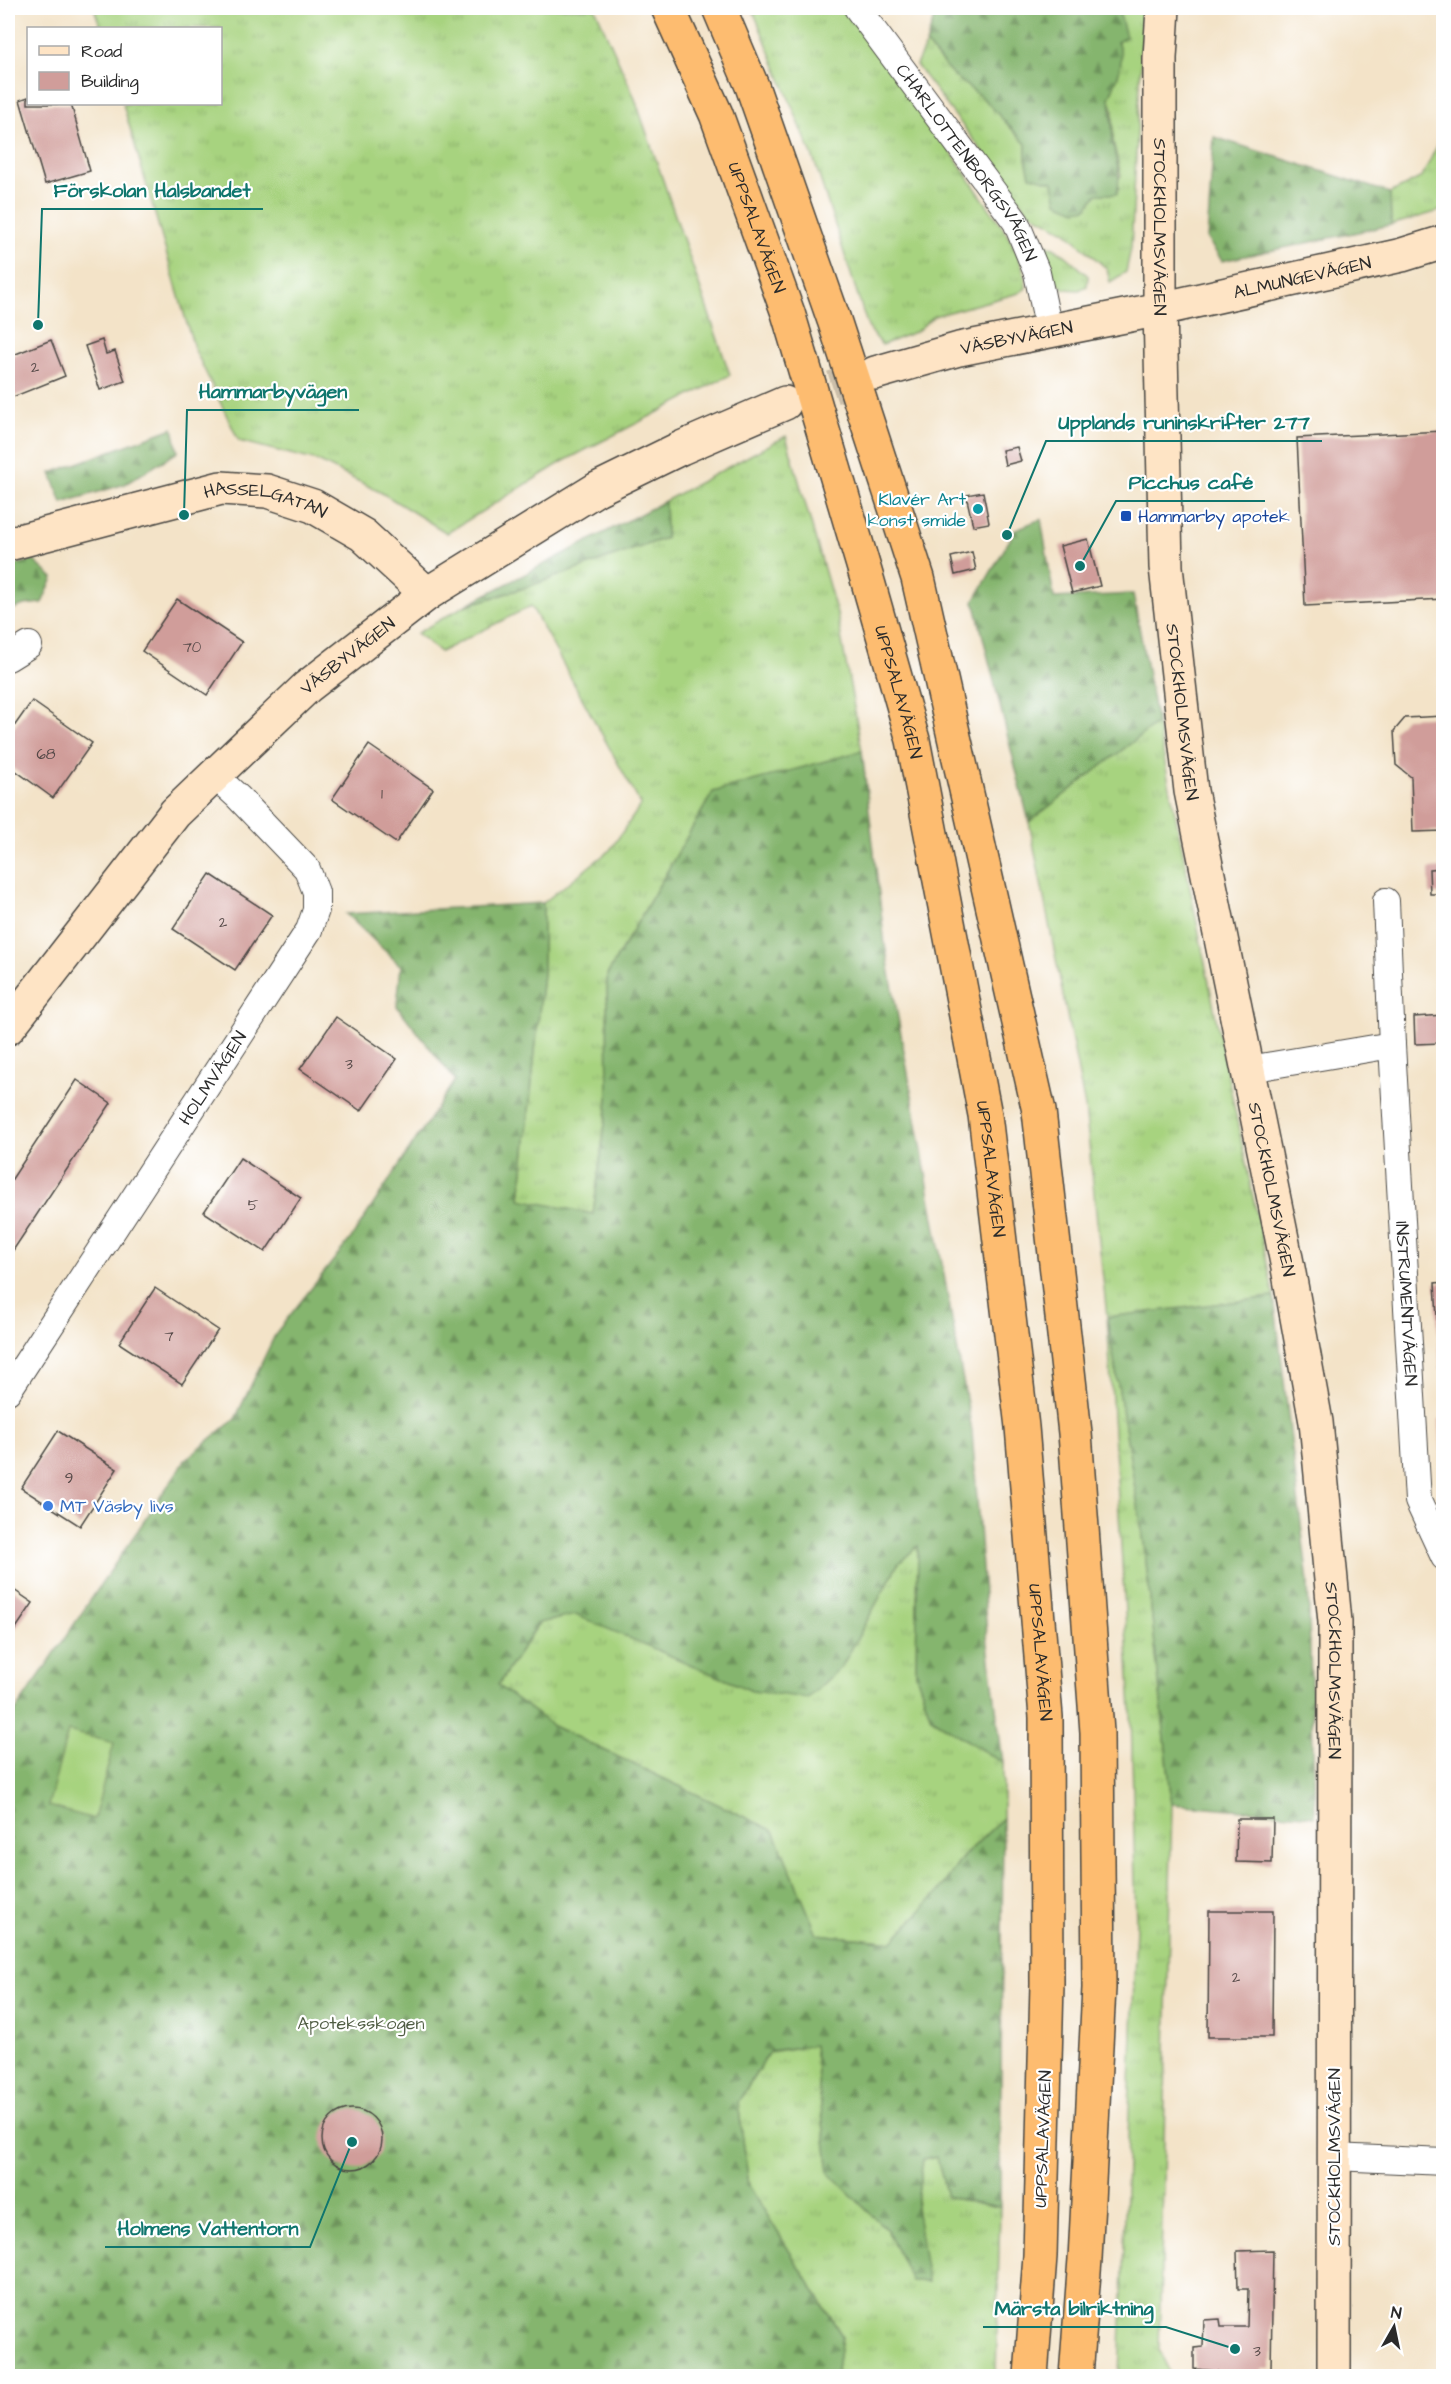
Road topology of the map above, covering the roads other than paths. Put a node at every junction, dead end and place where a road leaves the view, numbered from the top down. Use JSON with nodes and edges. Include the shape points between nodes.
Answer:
{"nodes":[{"id":1,"x":668,"y":8,"type":"edge"},
{"id":2,"x":718,"y":8,"type":"edge"},
{"id":3,"x":857,"y":8,"type":"edge"},
{"id":4,"x":1163,"y":8,"type":"edge"},
{"id":5,"x":1443,"y":242,"type":"edge"},
{"id":6,"x":1160,"y":309,"type":"junction"},
{"id":7,"x":1049,"y":330,"type":"junction"},
{"id":8,"x":875,"y":373,"type":"tunnel mouth"},
{"id":9,"x":784,"y":403,"type":"tunnel mouth"},
{"id":10,"x":8,"y":544,"type":"edge"},
{"id":11,"x":427,"y":594,"type":"junction"},
{"id":12,"x":214,"y":775,"type":"junction"},
{"id":13,"x":1386,"y":902,"type":"dead end"},
{"id":14,"x":8,"y":1029,"type":"edge"},
{"id":15,"x":1392,"y":1045,"type":"junction"},
{"id":16,"x":1249,"y":1069,"type":"junction"},
{"id":17,"x":8,"y":1391,"type":"edge"},
{"id":18,"x":1443,"y":1557,"type":"edge"},
{"id":19,"x":1334,"y":2157,"type":"junction"},
{"id":20,"x":1443,"y":2162,"type":"edge"},
{"id":21,"x":1031,"y":2376,"type":"edge"},
{"id":22,"x":1076,"y":2376,"type":"edge"},
{"id":23,"x":1334,"y":2376,"type":"edge"}],
"edges":[{"from":1,"to":21,"type":"highway","name":"UPPSALAVÄGEN","via":[[716,114],[788,313],[881,628],[913,740],[985,1115],[1022,1427],[1046,1717],[1047,1984],[1040,2256]]},
{"from":2,"to":22,"type":"highway","via":[[752,86],[918,578],[1039,1111],[1075,1433],[1097,1732],[1099,1988]]},
{"from":3,"to":7,"type":"street","name":"CHARLOTTENBORGSVÄGEN","via":[[1016,222],[1037,273]]},
{"from":4,"to":6,"type":"street","name":"STOCKHOLMSVÄGEN"},
{"from":5,"to":6,"type":"street","name":"ALMUNGEVÄGEN","via":[[1402,255]]},
{"from":6,"to":7,"type":"street","name":"VÄSBYVÄGEN"},
{"from":6,"to":16,"type":"street","name":"STOCKHOLMSVÄGEN","via":[[1166,567],[1191,791]]},
{"from":7,"to":8,"type":"street","name":"VÄSBYVÄGEN","via":[[959,349]]},
{"from":9,"to":11,"type":"street","name":"VÄSBYVÄGEN","via":[[681,447],[597,489]]},
{"from":10,"to":11,"type":"street","name":"HASSELGATAN","via":[[221,488],[267,491],[313,506],[363,535]]},
{"from":11,"to":12,"type":"street","name":"VÄSBYVÄGEN","via":[[308,687]]},
{"from":12,"to":14,"type":"street","name":"VÄSBYVÄGEN","via":[[175,813]]},
{"from":12,"to":17,"type":"street","name":"HOLMVÄGEN","via":[[307,869],[316,892],[316,910],[309,930],[228,1057]]},
{"from":13,"to":15,"type":"street","name":"INSTRUMENTVÄGEN"},
{"from":15,"to":16,"type":"street"},
{"from":15,"to":18,"type":"street","name":"INSTRUMENTVÄGEN","via":[[1418,1501]]},
{"from":16,"to":19,"type":"street","name":"STOCKHOLMSVÄGEN","via":[[1316,1422],[1335,1622]]},
{"from":19,"to":20,"type":"street"},
{"from":19,"to":23,"type":"street","name":"STOCKHOLMSVÄGEN"}]}
